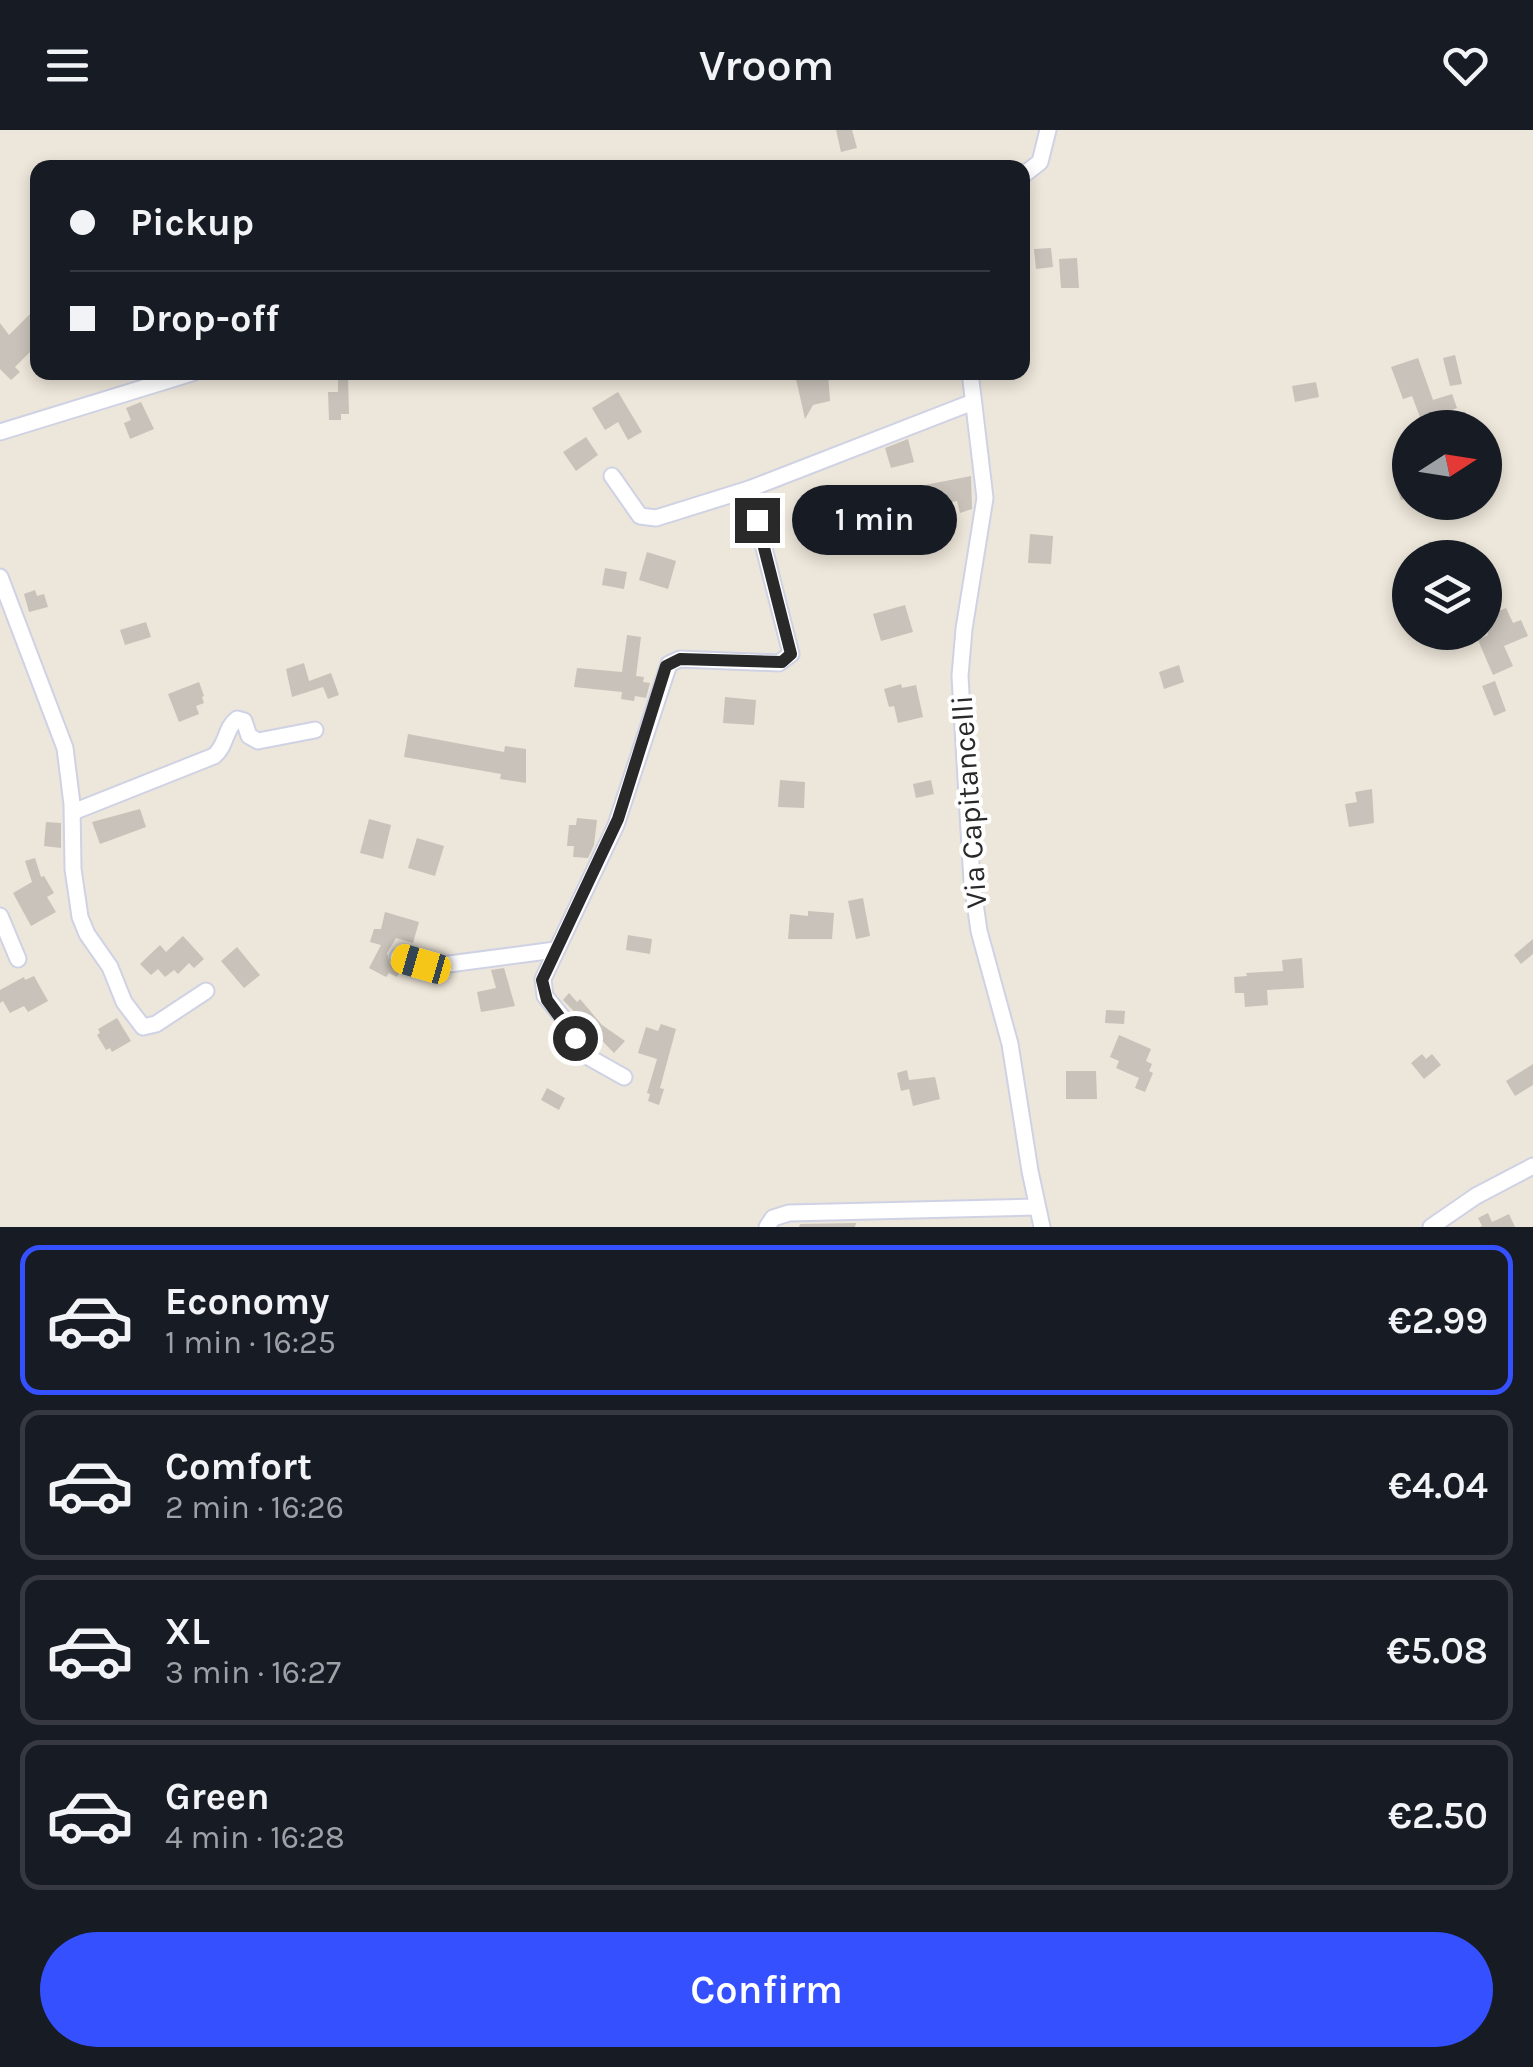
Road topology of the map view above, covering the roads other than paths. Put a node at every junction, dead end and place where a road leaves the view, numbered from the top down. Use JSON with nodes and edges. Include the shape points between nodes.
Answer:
{"nodes":[{"id":1,"x":1048,"y":130,"type":"edge"},
{"id":2,"x":1030,"y":170,"type":"edge"},
{"id":3,"x":168,"y":380,"type":"edge"},
{"id":4,"x":971,"y":380,"type":"edge"},
{"id":5,"x":973,"y":402,"type":"junction"},
{"id":6,"x":0,"y":432,"type":"edge"},
{"id":7,"x":612,"y":476,"type":"dead end"},
{"id":8,"x":749,"y":488,"type":"junction"},
{"id":9,"x":0,"y":577,"type":"edge"},
{"id":10,"x":315,"y":730,"type":"dead end"},
{"id":11,"x":73,"y":812,"type":"junction"},
{"id":12,"x":0,"y":916,"type":"edge"},
{"id":13,"x":555,"y":950,"type":"junction"},
{"id":14,"x":398,"y":957,"type":"dead end"},
{"id":15,"x":18,"y":958,"type":"dead end"},
{"id":16,"x":206,"y":991,"type":"dead end"},
{"id":17,"x":624,"y":1077,"type":"dead end"},
{"id":18,"x":1533,"y":1166,"type":"edge"},
{"id":19,"x":1037,"y":1208,"type":"junction"},
{"id":20,"x":768,"y":1227,"type":"edge"},
{"id":21,"x":1042,"y":1227,"type":"edge"},
{"id":22,"x":1431,"y":1227,"type":"edge"}],
"edges":[{"from":1,"to":2,"type":"street","via":[[1040,162]]},
{"from":3,"to":6,"type":"street"},
{"from":4,"to":5,"type":"street","name":"Via Capitancelli"},
{"from":5,"to":8,"type":"street"},
{"from":5,"to":19,"type":"street","name":"Via Capitancelli","via":[[985,504],[960,676],[972,876],[979,930],[1010,1044]]},
{"from":7,"to":8,"type":"street","via":[[647,519]]},
{"from":8,"to":13,"type":"street","via":[[791,654],[779,663],[668,664],[618,819]]},
{"from":9,"to":11,"type":"street","via":[[60,730]]},
{"from":10,"to":11,"type":"street","via":[[260,742],[237,718],[214,756]]},
{"from":11,"to":16,"type":"street","via":[[80,917],[135,1019],[150,1027]]},
{"from":12,"to":15,"type":"street"},
{"from":13,"to":14,"type":"street","via":[[434,966]]},
{"from":13,"to":17,"type":"street","via":[[542,980],[547,1000],[585,1056]]},
{"from":18,"to":22,"type":"street"},
{"from":19,"to":20,"type":"street","via":[[789,1212]]},
{"from":19,"to":21,"type":"street","name":"Via Capitancelli"}]}
